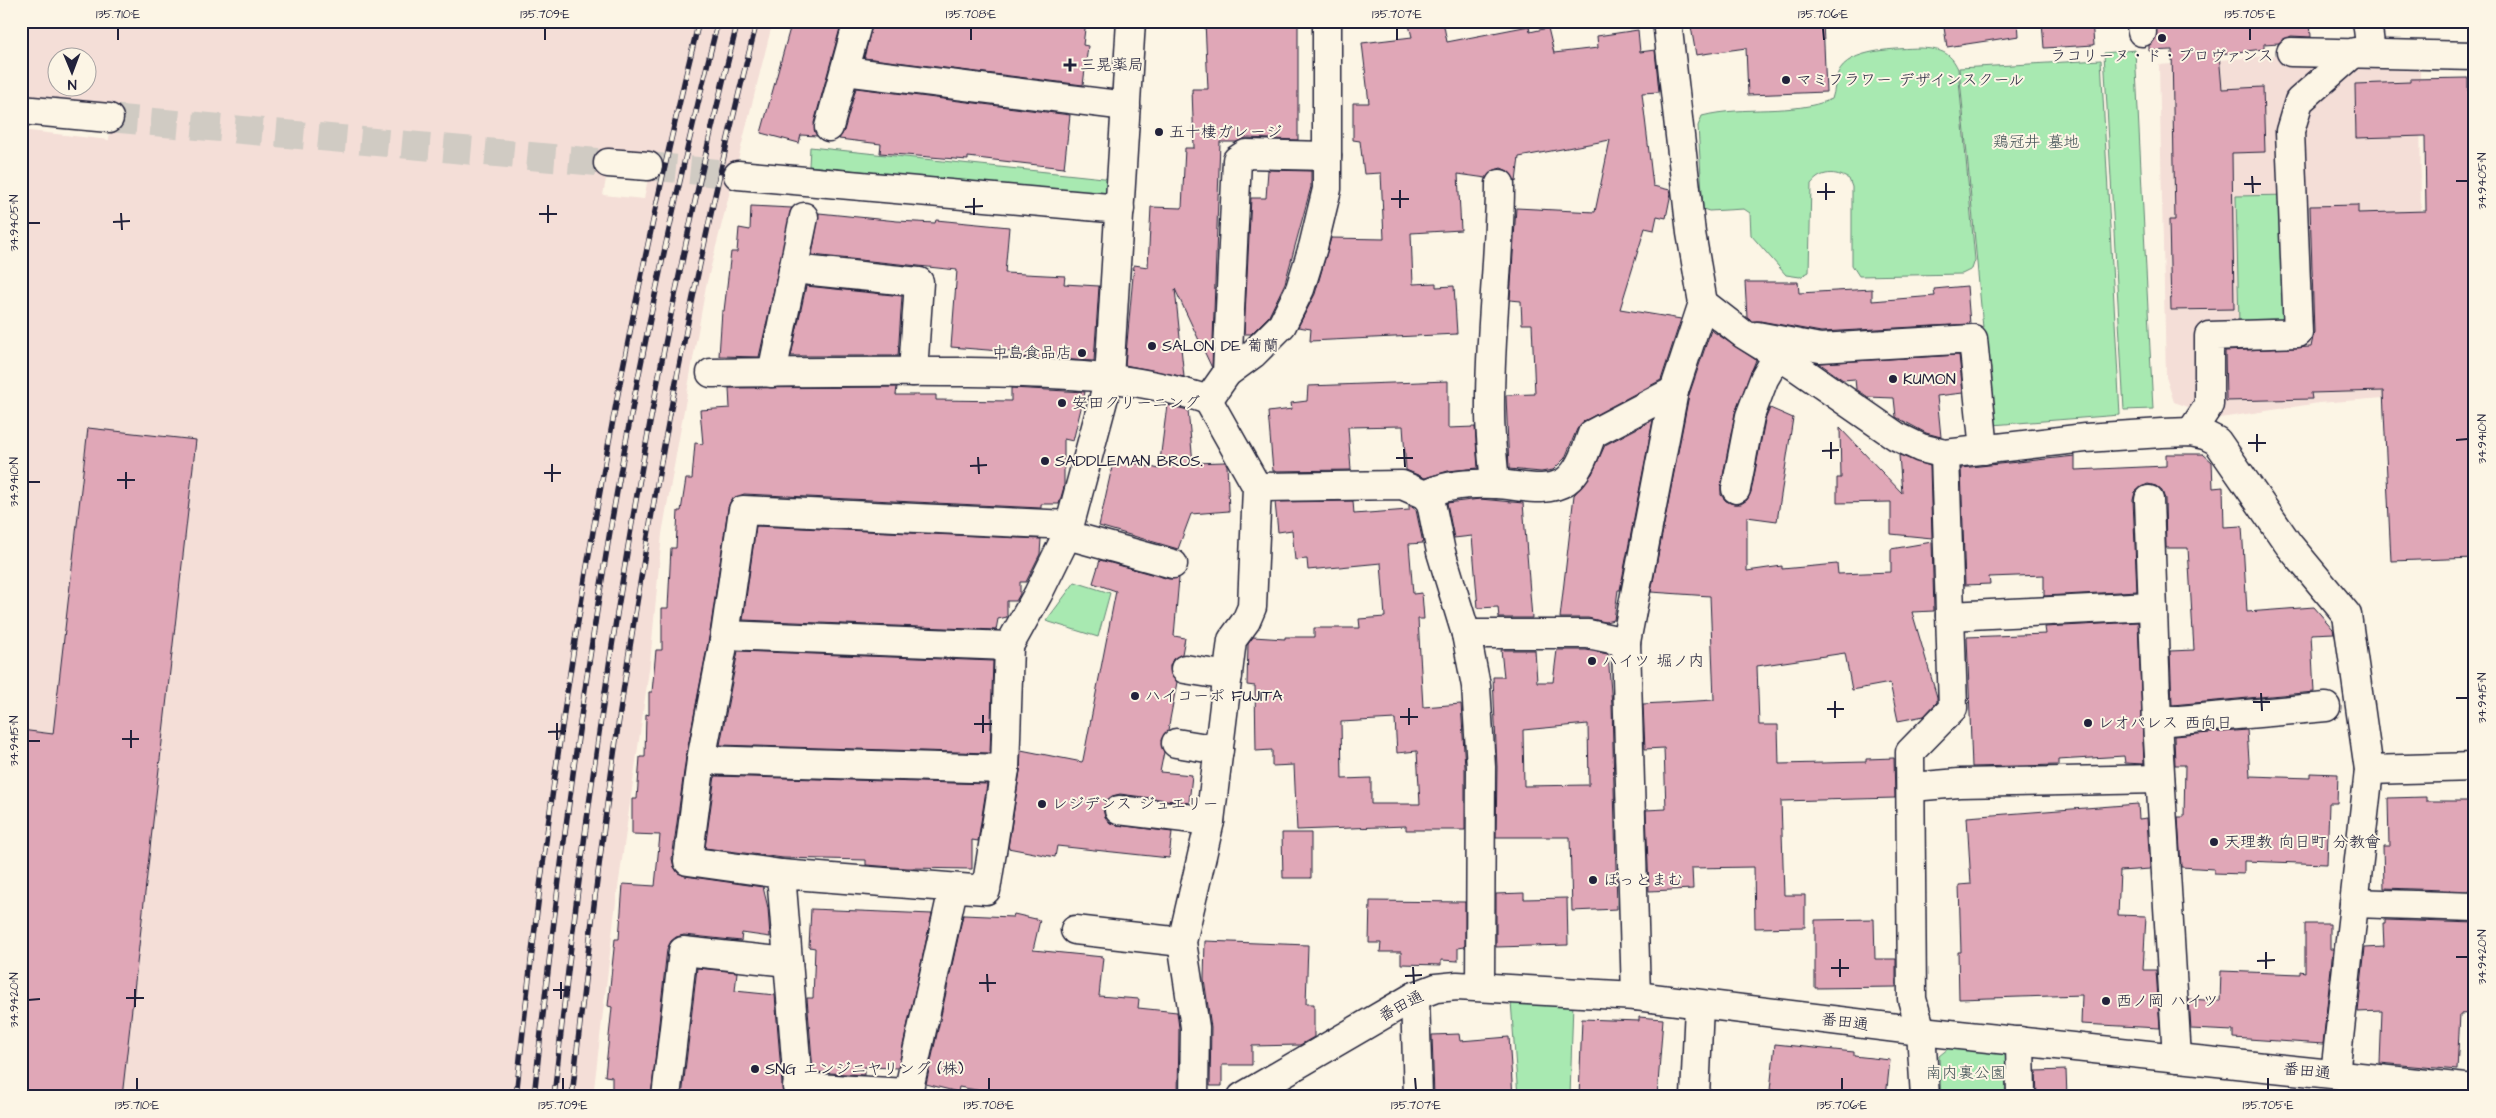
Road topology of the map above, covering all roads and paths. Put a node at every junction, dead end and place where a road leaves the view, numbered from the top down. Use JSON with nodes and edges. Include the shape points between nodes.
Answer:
{"nodes":[{"id":1,"x":858,"y":21,"type":"edge"},
{"id":2,"x":1131,"y":21,"type":"edge"},
{"id":3,"x":1327,"y":21,"type":"edge"},
{"id":4,"x":1667,"y":21,"type":"edge"},
{"id":5,"x":2367,"y":21,"type":"edge"},
{"id":6,"x":2291,"y":52,"type":"dead end"},
{"id":7,"x":2363,"y":52,"type":"junction"},
{"id":8,"x":2475,"y":56,"type":"edge"},
{"id":9,"x":844,"y":71,"type":"junction"},
{"id":10,"x":1126,"y":106,"type":"junction"},
{"id":11,"x":21,"y":110,"type":"edge"},
{"id":12,"x":109,"y":118,"type":"tunnel mouth"},
{"id":13,"x":829,"y":127,"type":"dead end"},
{"id":14,"x":1327,"y":156,"type":"junction"},
{"id":15,"x":608,"y":163,"type":"tunnel mouth"},
{"id":16,"x":648,"y":166,"type":"tunnel mouth"},
{"id":17,"x":738,"y":174,"type":"tunnel mouth"},
{"id":18,"x":1500,"y":184,"type":"dead end"},
{"id":19,"x":1120,"y":209,"type":"junction"},
{"id":20,"x":1321,"y":214,"type":"junction"},
{"id":21,"x":804,"y":217,"type":"dead end"},
{"id":22,"x":793,"y":269,"type":"junction"},
{"id":23,"x":1324,"y":277,"type":"dead end"},
{"id":24,"x":1703,"y":303,"type":"junction"},
{"id":25,"x":1743,"y":334,"type":"junction"},
{"id":26,"x":1778,"y":355,"type":"junction"},
{"id":27,"x":913,"y":372,"type":"junction"},
{"id":28,"x":711,"y":373,"type":"dead end"},
{"id":29,"x":772,"y":373,"type":"junction"},
{"id":30,"x":1227,"y":373,"type":"junction"},
{"id":31,"x":1109,"y":378,"type":"junction"},
{"id":32,"x":1674,"y":391,"type":"junction"},
{"id":33,"x":1208,"y":400,"type":"junction"},
{"id":34,"x":2192,"y":432,"type":"junction"},
{"id":35,"x":1984,"y":450,"type":"junction"},
{"id":36,"x":1945,"y":454,"type":"junction"},
{"id":37,"x":1495,"y":484,"type":"junction"},
{"id":38,"x":1257,"y":487,"type":"junction"},
{"id":39,"x":1736,"y":489,"type":"dead end"},
{"id":40,"x":1425,"y":495,"type":"junction"},
{"id":41,"x":2149,"y":500,"type":"dead end"},
{"id":42,"x":1068,"y":530,"type":"junction"},
{"id":43,"x":1173,"y":564,"type":"dead end"},
{"id":44,"x":2152,"y":606,"type":"junction"},
{"id":45,"x":1950,"y":616,"type":"junction"},
{"id":46,"x":1466,"y":634,"type":"junction"},
{"id":47,"x":725,"y":636,"type":"junction"},
{"id":48,"x":1626,"y":642,"type":"junction"},
{"id":49,"x":1009,"y":646,"type":"junction"},
{"id":50,"x":1185,"y":669,"type":"dead end"},
{"id":51,"x":1228,"y":676,"type":"junction"},
{"id":52,"x":2326,"y":707,"type":"dead end"},
{"id":53,"x":2157,"y":722,"type":"junction"},
{"id":54,"x":1176,"y":742,"type":"dead end"},
{"id":55,"x":1219,"y":750,"type":"junction"},
{"id":56,"x":701,"y":760,"type":"junction"},
{"id":57,"x":2475,"y":767,"type":"edge"},
{"id":58,"x":1005,"y":769,"type":"junction"},
{"id":59,"x":2369,"y":770,"type":"junction"},
{"id":60,"x":2160,"y":779,"type":"junction"},
{"id":61,"x":1912,"y":787,"type":"junction"},
{"id":62,"x":1119,"y":810,"type":"dead end"},
{"id":63,"x":1210,"y":821,"type":"junction"},
{"id":64,"x":781,"y":874,"type":"junction"},
{"id":65,"x":954,"y":889,"type":"junction"},
{"id":66,"x":2354,"y":903,"type":"junction"},
{"id":67,"x":2475,"y":907,"type":"edge"},
{"id":68,"x":1075,"y":930,"type":"dead end"},
{"id":69,"x":1182,"y":942,"type":"junction"},
{"id":70,"x":788,"y":962,"type":"junction"},
{"id":71,"x":1480,"y":986,"type":"junction"},
{"id":72,"x":1415,"y":996,"type":"junction"},
{"id":73,"x":1636,"y":996,"type":"junction"},
{"id":74,"x":1699,"y":1005,"type":"junction"},
{"id":75,"x":1921,"y":1031,"type":"junction"},
{"id":76,"x":2020,"y":1042,"type":"junction"},
{"id":77,"x":2177,"y":1058,"type":"junction"},
{"id":78,"x":2335,"y":1074,"type":"junction"},
{"id":79,"x":2370,"y":1087,"type":"edge"},
{"id":80,"x":2475,"y":1089,"type":"edge"},
{"id":81,"x":798,"y":1092,"type":"edge"},
{"id":82,"x":666,"y":1097,"type":"edge"},
{"id":83,"x":1194,"y":1097,"type":"edge"},
{"id":84,"x":1242,"y":1097,"type":"edge"},
{"id":85,"x":1418,"y":1097,"type":"edge"},
{"id":86,"x":1695,"y":1097,"type":"edge"},
{"id":87,"x":1925,"y":1097,"type":"edge"},
{"id":88,"x":2021,"y":1097,"type":"edge"}],
"edges":[{"from":1,"to":9,"type":"street"},
{"from":2,"to":10,"type":"street"},
{"from":3,"to":14,"type":"street"},
{"from":4,"to":24,"type":"street","via":[[1690,234]]},
{"from":5,"to":7,"type":"street"},
{"from":6,"to":7,"type":"street"},
{"from":7,"to":8,"type":"street"},
{"from":7,"to":34,"type":"street","via":[[2299,101],[2290,131],[2298,333],[2209,336],[2209,405]]},
{"from":9,"to":10,"type":"street"},
{"from":9,"to":13,"type":"street"},
{"from":10,"to":19,"type":"street"},
{"from":11,"to":12,"type":"street"},
{"from":14,"to":20,"type":"street","via":[[1327,189]]},
{"from":14,"to":30,"type":"street","via":[[1246,154],[1237,160]]},
{"from":15,"to":16,"type":"street"},
{"from":17,"to":19,"type":"street"},
{"from":18,"to":37,"type":"street","via":[[1490,412]]},
{"from":19,"to":31,"type":"street"},
{"from":20,"to":23,"type":"street"},
{"from":20,"to":30,"type":"street","via":[[1300,289],[1282,325],[1253,354]]},
{"from":21,"to":22,"type":"street"},
{"from":22,"to":27,"type":"street","via":[[918,282]]},
{"from":22,"to":29,"type":"street"},
{"from":24,"to":25,"type":"street"},
{"from":24,"to":32,"type":"street"},
{"from":25,"to":26,"type":"street"},
{"from":25,"to":35,"type":"street","via":[[1820,348],[1973,339]]},
{"from":26,"to":36,"type":"street","via":[[1896,436],[1921,448]]},
{"from":26,"to":39,"type":"street","via":[[1764,379],[1750,416]]},
{"from":27,"to":29,"type":"street"},
{"from":27,"to":31,"type":"street","via":[[1025,372]]},
{"from":28,"to":29,"type":"street"},
{"from":30,"to":33,"type":"street"},
{"from":31,"to":33,"type":"street"},
{"from":31,"to":42,"type":"street"},
{"from":32,"to":37,"type":"street","via":[[1592,434],[1584,457],[1566,481],[1542,488]]},
{"from":32,"to":48,"type":"street"},
{"from":33,"to":38,"type":"street"},
{"from":34,"to":35,"type":"street","via":[[2085,438]]},
{"from":34,"to":59,"type":"street","via":[[2217,441],[2289,545],[2347,615]]},
{"from":35,"to":36,"type":"street"},
{"from":36,"to":45,"type":"street"},
{"from":37,"to":40,"type":"street","via":[[1438,488]]},
{"from":38,"to":40,"type":"street","via":[[1402,485]]},
{"from":38,"to":51,"type":"street","via":[[1252,607],[1232,640]]},
{"from":40,"to":46,"type":"street","via":[[1430,503]]},
{"from":41,"to":44,"type":"street"},
{"from":42,"to":43,"type":"street"},
{"from":42,"to":47,"type":"street","via":[[743,510]]},
{"from":42,"to":49,"type":"street"},
{"from":44,"to":45,"type":"street"},
{"from":44,"to":53,"type":"street"},
{"from":45,"to":61,"type":"street","via":[[1953,708],[1910,752]]},
{"from":46,"to":48,"type":"street","via":[[1588,634]]},
{"from":46,"to":71,"type":"street","via":[[1476,686],[1481,767]]},
{"from":47,"to":49,"type":"street"},
{"from":47,"to":56,"type":"street"},
{"from":48,"to":73,"type":"street"},
{"from":49,"to":58,"type":"street"},
{"from":50,"to":51,"type":"street"},
{"from":51,"to":55,"type":"street"},
{"from":52,"to":53,"type":"street"},
{"from":53,"to":60,"type":"street"},
{"from":54,"to":55,"type":"street"},
{"from":55,"to":63,"type":"street"},
{"from":56,"to":58,"type":"street"},
{"from":56,"to":64,"type":"street","via":[[688,861]]},
{"from":57,"to":59,"type":"street"},
{"from":58,"to":65,"type":"street","via":[[986,890]]},
{"from":59,"to":66,"type":"street"},
{"from":60,"to":61,"type":"street"},
{"from":60,"to":77,"type":"street"},
{"from":61,"to":75,"type":"street","via":[[1912,999]]},
{"from":62,"to":63,"type":"street"},
{"from":63,"to":69,"type":"street"},
{"from":64,"to":65,"type":"street"},
{"from":64,"to":70,"type":"street"},
{"from":65,"to":81,"type":"street","via":[[908,1093]]},
{"from":66,"to":67,"type":"street"},
{"from":66,"to":78,"type":"street"},
{"from":68,"to":69,"type":"street"},
{"from":69,"to":83,"type":"street","via":[[1195,1027]]},
{"from":70,"to":81,"type":"street"},
{"from":70,"to":82,"type":"street","via":[[683,952]]},
{"from":71,"to":72,"type":"street","name":"番田通","via":[[1436,988]]},
{"from":71,"to":73,"type":"street","name":"番田通"},
{"from":72,"to":84,"type":"street","name":"番田通"},
{"from":72,"to":85,"type":"street"},
{"from":73,"to":74,"type":"street","name":"番田通"},
{"from":74,"to":75,"type":"street","name":"番田通"},
{"from":74,"to":86,"type":"street"},
{"from":75,"to":76,"type":"street","name":"番田通"},
{"from":75,"to":87,"type":"street"},
{"from":76,"to":77,"type":"street","name":"番田通"},
{"from":76,"to":88,"type":"street"},
{"from":77,"to":78,"type":"street","name":"番田通"},
{"from":78,"to":79,"type":"street","name":"番田通"},
{"from":79,"to":80,"type":"street","name":"番田通"}]}
